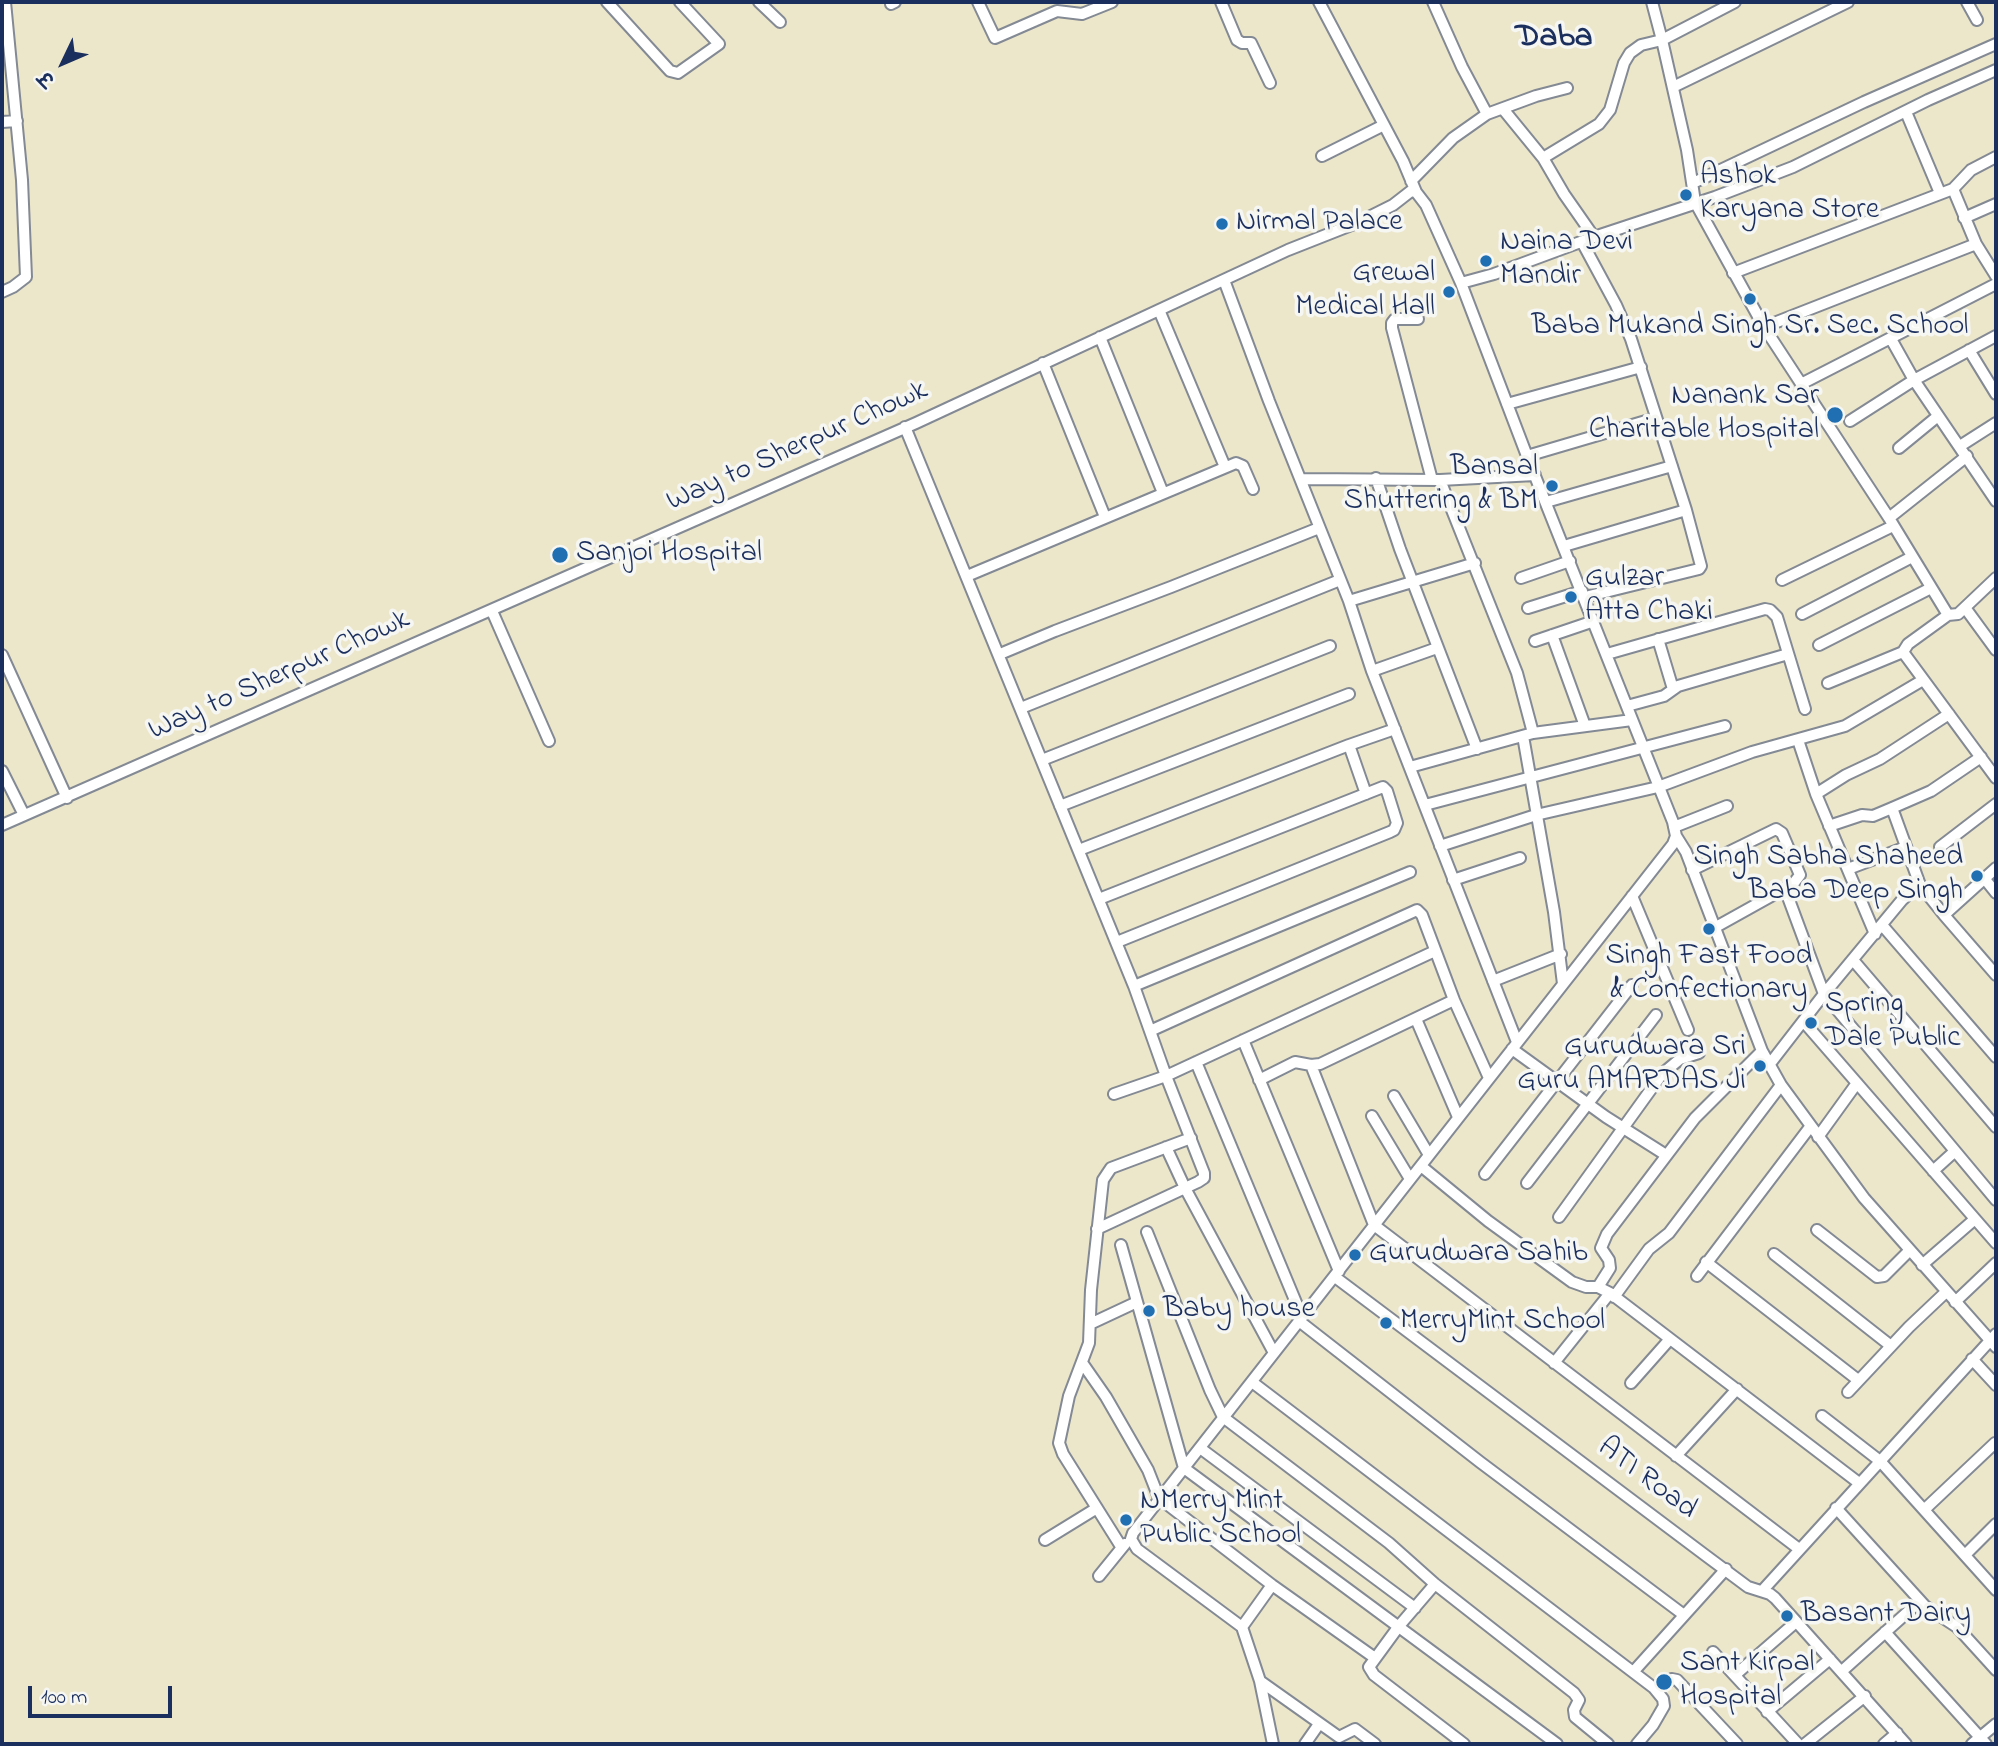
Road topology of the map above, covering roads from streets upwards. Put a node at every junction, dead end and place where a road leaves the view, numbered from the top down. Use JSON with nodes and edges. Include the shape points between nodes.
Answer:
{"nodes":[{"id":1,"x":5,"y":2,"type":"edge"},
{"id":2,"x":607,"y":2,"type":"edge"},
{"id":3,"x":680,"y":2,"type":"edge"},
{"id":4,"x":759,"y":2,"type":"edge"},
{"id":5,"x":978,"y":2,"type":"edge"},
{"id":6,"x":1112,"y":2,"type":"edge"},
{"id":7,"x":1220,"y":2,"type":"edge"},
{"id":8,"x":1319,"y":2,"type":"edge"},
{"id":9,"x":1433,"y":2,"type":"edge"},
{"id":10,"x":1652,"y":2,"type":"edge"},
{"id":11,"x":1735,"y":2,"type":"edge"},
{"id":12,"x":1848,"y":2,"type":"edge"},
{"id":13,"x":1967,"y":2,"type":"edge"},
{"id":14,"x":1977,"y":20,"type":"dead end"},
{"id":15,"x":779,"y":22,"type":"dead end"},
{"id":16,"x":1662,"y":40,"type":"junction"},
{"id":17,"x":6,"y":42,"type":"edge"},
{"id":18,"x":1996,"y":44,"type":"edge"},
{"id":19,"x":1996,"y":70,"type":"edge"},
{"id":20,"x":1270,"y":83,"type":"dead end"},
{"id":21,"x":1672,"y":87,"type":"junction"},
{"id":22,"x":1567,"y":88,"type":"dead end"},
{"id":23,"x":1503,"y":108,"type":"junction"},
{"id":24,"x":1906,"y":111,"type":"junction"},
{"id":25,"x":1487,"y":114,"type":"junction"},
{"id":26,"x":17,"y":121,"type":"junction"},
{"id":27,"x":2,"y":122,"type":"edge"},
{"id":28,"x":1384,"y":125,"type":"junction"},
{"id":29,"x":1322,"y":156,"type":"dead end"},
{"id":30,"x":1996,"y":158,"type":"edge"},
{"id":31,"x":1543,"y":159,"type":"junction"},
{"id":32,"x":1693,"y":183,"type":"junction"},
{"id":33,"x":1414,"y":186,"type":"junction"},
{"id":34,"x":1953,"y":189,"type":"junction"},
{"id":35,"x":1940,"y":192,"type":"junction"},
{"id":36,"x":1695,"y":202,"type":"junction"},
{"id":37,"x":1996,"y":204,"type":"edge"},
{"id":38,"x":1964,"y":218,"type":"junction"},
{"id":39,"x":1594,"y":237,"type":"junction"},
{"id":40,"x":1582,"y":242,"type":"junction"},
{"id":41,"x":1976,"y":244,"type":"junction"},
{"id":42,"x":1996,"y":254,"type":"edge"},
{"id":43,"x":1985,"y":259,"type":"junction"},
{"id":44,"x":1733,"y":273,"type":"junction"},
{"id":45,"x":1996,"y":276,"type":"edge"},
{"id":46,"x":1224,"y":280,"type":"junction"},
{"id":47,"x":1461,"y":283,"type":"junction"},
{"id":48,"x":1996,"y":284,"type":"edge"},
{"id":49,"x":2,"y":292,"type":"edge"},
{"id":50,"x":1159,"y":310,"type":"junction"},
{"id":51,"x":1418,"y":319,"type":"dead end"},
{"id":52,"x":1764,"y":327,"type":"junction"},
{"id":53,"x":1996,"y":336,"type":"edge"},
{"id":54,"x":1100,"y":337,"type":"junction"},
{"id":55,"x":1891,"y":339,"type":"junction"},
{"id":56,"x":1969,"y":350,"type":"junction"},
{"id":57,"x":1043,"y":363,"type":"junction"},
{"id":58,"x":1641,"y":367,"type":"junction"},
{"id":59,"x":1914,"y":380,"type":"junction"},
{"id":60,"x":1801,"y":384,"type":"junction"},
{"id":61,"x":1996,"y":394,"type":"edge"},
{"id":62,"x":1507,"y":404,"type":"junction"},
{"id":63,"x":1938,"y":416,"type":"junction"},
{"id":64,"x":1656,"y":418,"type":"junction"},
{"id":65,"x":1850,"y":421,"type":"dead end"},
{"id":66,"x":1996,"y":423,"type":"edge"},
{"id":67,"x":905,"y":427,"type":"junction"},
{"id":68,"x":1899,"y":449,"type":"dead end"},
{"id":69,"x":1964,"y":451,"type":"junction"},
{"id":70,"x":1527,"y":456,"type":"junction"},
{"id":71,"x":1671,"y":466,"type":"junction"},
{"id":72,"x":1225,"y":467,"type":"junction"},
{"id":73,"x":1535,"y":475,"type":"junction"},
{"id":74,"x":1376,"y":478,"type":"junction"},
{"id":75,"x":1302,"y":479,"type":"junction"},
{"id":76,"x":1436,"y":480,"type":"junction"},
{"id":77,"x":1253,"y":489,"type":"dead end"},
{"id":78,"x":1163,"y":493,"type":"junction"},
{"id":79,"x":1996,"y":500,"type":"edge"},
{"id":80,"x":1546,"y":502,"type":"junction"},
{"id":81,"x":1686,"y":510,"type":"junction"},
{"id":82,"x":1105,"y":517,"type":"junction"},
{"id":83,"x":1891,"y":522,"type":"junction"},
{"id":84,"x":1319,"y":527,"type":"junction"},
{"id":85,"x":1564,"y":546,"type":"junction"},
{"id":86,"x":1912,"y":557,"type":"junction"},
{"id":87,"x":1570,"y":561,"type":"junction"},
{"id":88,"x":1475,"y":564,"type":"junction"},
{"id":89,"x":967,"y":576,"type":"junction"},
{"id":90,"x":1521,"y":578,"type":"dead end"},
{"id":91,"x":1996,"y":579,"type":"edge"},
{"id":92,"x":1340,"y":580,"type":"junction"},
{"id":93,"x":1783,"y":580,"type":"dead end"},
{"id":94,"x":1413,"y":582,"type":"junction"},
{"id":95,"x":1931,"y":588,"type":"junction"},
{"id":96,"x":1583,"y":594,"type":"junction"},
{"id":97,"x":1349,"y":601,"type":"junction"},
{"id":98,"x":1528,"y":608,"type":"dead end"},
{"id":99,"x":1966,"y":609,"type":"junction"},
{"id":100,"x":492,"y":611,"type":"junction"},
{"id":101,"x":1802,"y":614,"type":"dead end"},
{"id":102,"x":1948,"y":615,"type":"junction"},
{"id":103,"x":1594,"y":621,"type":"junction"},
{"id":104,"x":1552,"y":635,"type":"junction"},
{"id":105,"x":1658,"y":639,"type":"junction"},
{"id":106,"x":1535,"y":641,"type":"dead end"},
{"id":107,"x":1819,"y":645,"type":"dead end"},
{"id":108,"x":1330,"y":646,"type":"dead end"},
{"id":109,"x":1437,"y":648,"type":"junction"},
{"id":110,"x":1996,"y":650,"type":"edge"},
{"id":111,"x":1903,"y":652,"type":"junction"},
{"id":112,"x":1000,"y":654,"type":"junction"},
{"id":113,"x":1607,"y":654,"type":"junction"},
{"id":114,"x":1788,"y":654,"type":"junction"},
{"id":115,"x":2,"y":655,"type":"edge"},
{"id":116,"x":1372,"y":671,"type":"junction"},
{"id":117,"x":1923,"y":680,"type":"junction"},
{"id":118,"x":1828,"y":683,"type":"dead end"},
{"id":119,"x":1673,"y":689,"type":"junction"},
{"id":120,"x":1349,"y":694,"type":"dead end"},
{"id":121,"x":1627,"y":706,"type":"junction"},
{"id":122,"x":1021,"y":708,"type":"junction"},
{"id":123,"x":1805,"y":709,"type":"dead end"},
{"id":124,"x":1950,"y":714,"type":"junction"},
{"id":125,"x":1632,"y":720,"type":"junction"},
{"id":126,"x":1585,"y":726,"type":"junction"},
{"id":127,"x":1726,"y":726,"type":"dead end"},
{"id":128,"x":1395,"y":729,"type":"junction"},
{"id":129,"x":1528,"y":734,"type":"junction"},
{"id":130,"x":1798,"y":740,"type":"junction"},
{"id":131,"x":549,"y":741,"type":"dead end"},
{"id":132,"x":1349,"y":745,"type":"junction"},
{"id":133,"x":1643,"y":748,"type":"junction"},
{"id":134,"x":1477,"y":749,"type":"junction"},
{"id":135,"x":1981,"y":757,"type":"junction"},
{"id":136,"x":1042,"y":760,"type":"junction"},
{"id":137,"x":1410,"y":767,"type":"junction"},
{"id":138,"x":2,"y":771,"type":"edge"},
{"id":139,"x":1531,"y":776,"type":"junction"},
{"id":140,"x":1996,"y":778,"type":"edge"},
{"id":141,"x":1658,"y":787,"type":"junction"},
{"id":142,"x":1366,"y":794,"type":"junction"},
{"id":143,"x":1816,"y":794,"type":"junction"},
{"id":144,"x":67,"y":798,"type":"junction"},
{"id":145,"x":1996,"y":804,"type":"edge"},
{"id":146,"x":1425,"y":805,"type":"junction"},
{"id":147,"x":1060,"y":806,"type":"junction"},
{"id":148,"x":1727,"y":806,"type":"dead end"},
{"id":149,"x":1892,"y":808,"type":"junction"},
{"id":150,"x":24,"y":815,"type":"junction"},
{"id":151,"x":1536,"y":815,"type":"junction"},
{"id":152,"x":2,"y":825,"type":"edge"},
{"id":153,"x":1829,"y":826,"type":"junction"},
{"id":154,"x":1675,"y":832,"type":"junction"},
{"id":155,"x":1440,"y":846,"type":"junction"},
{"id":156,"x":1940,"y":847,"type":"dead end"},
{"id":157,"x":1906,"y":848,"type":"junction"},
{"id":158,"x":1079,"y":850,"type":"junction"},
{"id":159,"x":1520,"y":858,"type":"dead end"},
{"id":160,"x":1996,"y":868,"type":"edge"},
{"id":161,"x":1848,"y":869,"type":"junction"},
{"id":162,"x":1692,"y":870,"type":"junction"},
{"id":163,"x":1410,"y":872,"type":"dead end"},
{"id":164,"x":1984,"y":878,"type":"junction"},
{"id":165,"x":1453,"y":880,"type":"junction"},
{"id":166,"x":1920,"y":886,"type":"junction"},
{"id":167,"x":1784,"y":889,"type":"junction"},
{"id":168,"x":1996,"y":893,"type":"edge"},
{"id":169,"x":1632,"y":896,"type":"junction"},
{"id":170,"x":1099,"y":899,"type":"junction"},
{"id":171,"x":1944,"y":915,"type":"junction"},
{"id":172,"x":1714,"y":928,"type":"junction"},
{"id":173,"x":1879,"y":929,"type":"junction"},
{"id":174,"x":1117,"y":942,"type":"junction"},
{"id":175,"x":1435,"y":951,"type":"junction"},
{"id":176,"x":1561,"y":954,"type":"junction"},
{"id":177,"x":1853,"y":960,"type":"junction"},
{"id":178,"x":1996,"y":975,"type":"edge"},
{"id":179,"x":1493,"y":981,"type":"junction"},
{"id":180,"x":1563,"y":984,"type":"junction"},
{"id":181,"x":1632,"y":985,"type":"dead end"},
{"id":182,"x":1134,"y":986,"type":"junction"},
{"id":183,"x":1824,"y":994,"type":"junction"},
{"id":184,"x":1454,"y":1000,"type":"junction"},
{"id":185,"x":1656,"y":1015,"type":"dead end"},
{"id":186,"x":1416,"y":1019,"type":"junction"},
{"id":187,"x":1803,"y":1021,"type":"junction"},
{"id":188,"x":1688,"y":1030,"type":"dead end"},
{"id":189,"x":1150,"y":1031,"type":"junction"},
{"id":190,"x":1243,"y":1040,"type":"junction"},
{"id":191,"x":1515,"y":1045,"type":"junction"},
{"id":192,"x":1762,"y":1051,"type":"junction"},
{"id":193,"x":1699,"y":1053,"type":"dead end"},
{"id":194,"x":1996,"y":1057,"type":"edge"},
{"id":195,"x":1196,"y":1062,"type":"junction"},
{"id":196,"x":1311,"y":1065,"type":"junction"},
{"id":197,"x":1769,"y":1065,"type":"junction"},
{"id":198,"x":1166,"y":1076,"type":"junction"},
{"id":199,"x":1489,"y":1078,"type":"junction"},
{"id":200,"x":1259,"y":1080,"type":"junction"},
{"id":201,"x":1555,"y":1082,"type":"junction"},
{"id":202,"x":1857,"y":1083,"type":"junction"},
{"id":203,"x":1782,"y":1085,"type":"junction"},
{"id":204,"x":1114,"y":1094,"type":"dead end"},
{"id":205,"x":1395,"y":1096,"type":"dead end"},
{"id":206,"x":1588,"y":1104,"type":"junction"},
{"id":207,"x":1372,"y":1116,"type":"dead end"},
{"id":208,"x":1458,"y":1117,"type":"junction"},
{"id":209,"x":1623,"y":1127,"type":"junction"},
{"id":210,"x":1810,"y":1127,"type":"junction"},
{"id":211,"x":1996,"y":1127,"type":"edge"},
{"id":212,"x":1818,"y":1137,"type":"junction"},
{"id":213,"x":1191,"y":1138,"type":"junction"},
{"id":214,"x":1166,"y":1147,"type":"junction"},
{"id":215,"x":1954,"y":1152,"type":"junction"},
{"id":216,"x":1429,"y":1155,"type":"junction"},
{"id":217,"x":1667,"y":1155,"type":"junction"},
{"id":218,"x":1421,"y":1166,"type":"junction"},
{"id":219,"x":1933,"y":1171,"type":"junction"},
{"id":220,"x":1485,"y":1174,"type":"dead end"},
{"id":221,"x":1410,"y":1179,"type":"junction"},
{"id":222,"x":1527,"y":1183,"type":"dead end"},
{"id":223,"x":1185,"y":1188,"type":"junction"},
{"id":224,"x":1996,"y":1200,"type":"edge"},
{"id":225,"x":1559,"y":1217,"type":"dead end"},
{"id":226,"x":1975,"y":1219,"type":"junction"},
{"id":227,"x":1374,"y":1225,"type":"junction"},
{"id":228,"x":1097,"y":1229,"type":"junction"},
{"id":229,"x":1817,"y":1230,"type":"dead end"},
{"id":230,"x":1147,"y":1232,"type":"dead end"},
{"id":231,"x":1996,"y":1243,"type":"edge"},
{"id":232,"x":1121,"y":1245,"type":"dead end"},
{"id":233,"x":1909,"y":1251,"type":"junction"},
{"id":234,"x":1774,"y":1254,"type":"dead end"},
{"id":235,"x":1706,"y":1262,"type":"junction"},
{"id":236,"x":1996,"y":1263,"type":"edge"},
{"id":237,"x":1922,"y":1265,"type":"junction"},
{"id":238,"x":1337,"y":1274,"type":"junction"},
{"id":239,"x":1697,"y":1276,"type":"dead end"},
{"id":240,"x":1598,"y":1287,"type":"junction"},
{"id":241,"x":1946,"y":1292,"type":"junction"},
{"id":242,"x":1612,"y":1295,"type":"junction"},
{"id":243,"x":1955,"y":1301,"type":"junction"},
{"id":244,"x":1137,"y":1302,"type":"junction"},
{"id":245,"x":1301,"y":1319,"type":"junction"},
{"id":246,"x":1090,"y":1324,"type":"junction"},
{"id":247,"x":1670,"y":1339,"type":"junction"},
{"id":248,"x":1994,"y":1340,"type":"edge"},
{"id":249,"x":1891,"y":1346,"type":"junction"},
{"id":250,"x":1274,"y":1353,"type":"junction"},
{"id":251,"x":1972,"y":1359,"type":"junction"},
{"id":252,"x":1554,"y":1363,"type":"junction"},
{"id":253,"x":1083,"y":1364,"type":"junction"},
{"id":254,"x":1858,"y":1380,"type":"junction"},
{"id":255,"x":1252,"y":1382,"type":"junction"},
{"id":256,"x":1631,"y":1383,"type":"dead end"},
{"id":257,"x":1996,"y":1385,"type":"edge"},
{"id":258,"x":1737,"y":1389,"type":"junction"},
{"id":259,"x":1848,"y":1392,"type":"dead end"},
{"id":260,"x":1822,"y":1416,"type":"dead end"},
{"id":261,"x":1223,"y":1417,"type":"junction"},
{"id":262,"x":1995,"y":1443,"type":"edge"},
{"id":263,"x":1200,"y":1448,"type":"junction"},
{"id":264,"x":1676,"y":1456,"type":"junction"},
{"id":265,"x":1880,"y":1461,"type":"junction"},
{"id":266,"x":1184,"y":1468,"type":"junction"},
{"id":267,"x":1859,"y":1483,"type":"junction"},
{"id":268,"x":1159,"y":1498,"type":"junction"},
{"id":269,"x":1097,"y":1508,"type":"junction"},
{"id":270,"x":1836,"y":1508,"type":"junction"},
{"id":271,"x":1925,"y":1509,"type":"junction"},
{"id":272,"x":1996,"y":1524,"type":"edge"},
{"id":273,"x":1131,"y":1536,"type":"junction"},
{"id":274,"x":1045,"y":1540,"type":"dead end"},
{"id":275,"x":1122,"y":1548,"type":"junction"},
{"id":276,"x":1799,"y":1549,"type":"junction"},
{"id":277,"x":1965,"y":1555,"type":"junction"},
{"id":278,"x":1726,"y":1569,"type":"junction"},
{"id":279,"x":1099,"y":1576,"type":"dead end"},
{"id":280,"x":1435,"y":1584,"type":"junction"},
{"id":281,"x":1272,"y":1585,"type":"junction"},
{"id":282,"x":1996,"y":1590,"type":"edge"},
{"id":283,"x":1762,"y":1591,"type":"junction"},
{"id":284,"x":1920,"y":1601,"type":"junction"},
{"id":285,"x":1415,"y":1608,"type":"junction"},
{"id":286,"x":1684,"y":1615,"type":"junction"},
{"id":287,"x":1796,"y":1622,"type":"junction"},
{"id":288,"x":1398,"y":1626,"type":"junction"},
{"id":289,"x":1242,"y":1627,"type":"junction"},
{"id":290,"x":1885,"y":1632,"type":"junction"},
{"id":291,"x":1713,"y":1652,"type":"dead end"},
{"id":292,"x":1375,"y":1658,"type":"junction"},
{"id":293,"x":1830,"y":1659,"type":"junction"},
{"id":294,"x":1996,"y":1670,"type":"edge"},
{"id":295,"x":1633,"y":1671,"type":"junction"},
{"id":296,"x":1842,"y":1671,"type":"junction"},
{"id":297,"x":1735,"y":1675,"type":"junction"},
{"id":298,"x":1260,"y":1681,"type":"junction"},
{"id":299,"x":1654,"y":1688,"type":"junction"},
{"id":300,"x":1865,"y":1696,"type":"junction"},
{"id":301,"x":1767,"y":1712,"type":"junction"},
{"id":302,"x":1319,"y":1724,"type":"junction"},
{"id":303,"x":1996,"y":1724,"type":"edge"},
{"id":304,"x":1897,"y":1733,"type":"junction"},
{"id":305,"x":1979,"y":1742,"type":"edge"},
{"id":306,"x":1273,"y":1744,"type":"edge"},
{"id":307,"x":1305,"y":1744,"type":"edge"},
{"id":308,"x":1375,"y":1744,"type":"edge"},
{"id":309,"x":1464,"y":1744,"type":"edge"},
{"id":310,"x":1557,"y":1744,"type":"edge"},
{"id":311,"x":1608,"y":1744,"type":"edge"},
{"id":312,"x":1637,"y":1744,"type":"edge"},
{"id":313,"x":1737,"y":1744,"type":"edge"},
{"id":314,"x":1798,"y":1744,"type":"edge"},
{"id":315,"x":1805,"y":1744,"type":"edge"},
{"id":316,"x":1884,"y":1744,"type":"edge"},
{"id":317,"x":1906,"y":1744,"type":"edge"}],
"edges":[{"from":1,"to":17,"type":"street"},
{"from":2,"to":3,"type":"street","via":[[670,71],[678,73],[719,44]]},
{"from":4,"to":15,"type":"street"},
{"from":5,"to":6,"type":"street","via":[[995,38],[1057,11],[1082,14]]},
{"from":7,"to":20,"type":"street","via":[[1237,40],[1251,43]]},
{"from":8,"to":28,"type":"street"},
{"from":9,"to":25,"type":"street"},
{"from":10,"to":16,"type":"street"},
{"from":11,"to":16,"type":"street"},
{"from":12,"to":21,"type":"street"},
{"from":13,"to":14,"type":"street"},
{"from":16,"to":21,"type":"street"},
{"from":16,"to":31,"type":"street","via":[[1641,44],[1630,53],[1610,110],[1599,124]]},
{"from":17,"to":26,"type":"street"},
{"from":18,"to":32,"type":"street"},
{"from":19,"to":24,"type":"street"},
{"from":21,"to":32,"type":"street"},
{"from":22,"to":23,"type":"street","name":"Way to Sherpur Chowk"},
{"from":23,"to":25,"type":"street","name":"Way to Sherpur Chowk"},
{"from":23,"to":31,"type":"street"},
{"from":24,"to":35,"type":"street"},
{"from":24,"to":36,"type":"street","via":[[1793,167]]},
{"from":25,"to":33,"type":"street","name":"Way to Sherpur Chowk","via":[[1453,138]]},
{"from":26,"to":27,"type":"street"},
{"from":26,"to":49,"type":"street","via":[[26,277]]},
{"from":28,"to":29,"type":"street"},
{"from":28,"to":33,"type":"street"},
{"from":30,"to":34,"type":"street","via":[[1971,170]]},
{"from":31,"to":39,"type":"street"},
{"from":32,"to":36,"type":"street"},
{"from":33,"to":46,"type":"street","name":"Way to Sherpur Chowk","via":[[1393,205],[1359,222]]},
{"from":33,"to":47,"type":"street"},
{"from":34,"to":35,"type":"street"},
{"from":34,"to":38,"type":"street"},
{"from":35,"to":44,"type":"street"},
{"from":36,"to":39,"type":"street"},
{"from":36,"to":44,"type":"street"},
{"from":37,"to":38,"type":"street"},
{"from":38,"to":41,"type":"street"},
{"from":39,"to":40,"type":"street"},
{"from":40,"to":47,"type":"street"},
{"from":40,"to":58,"type":"street","via":[[1616,305]]},
{"from":41,"to":43,"type":"street"},
{"from":41,"to":52,"type":"street"},
{"from":42,"to":43,"type":"street"},
{"from":43,"to":45,"type":"street"},
{"from":44,"to":52,"type":"street"},
{"from":46,"to":50,"type":"street","name":"Way to Sherpur Chowk"},
{"from":46,"to":75,"type":"street"},
{"from":47,"to":62,"type":"street"},
{"from":48,"to":55,"type":"street"},
{"from":50,"to":54,"type":"street","name":"Way to Sherpur Chowk"},
{"from":50,"to":72,"type":"street"},
{"from":51,"to":76,"type":"street","via":[[1395,319],[1392,328]]},
{"from":52,"to":60,"type":"street"},
{"from":53,"to":56,"type":"street"},
{"from":54,"to":57,"type":"street","name":"Way to Sherpur Chowk"},
{"from":54,"to":78,"type":"street"},
{"from":55,"to":59,"type":"street"},
{"from":55,"to":60,"type":"street"},
{"from":56,"to":59,"type":"street"},
{"from":56,"to":61,"type":"street"},
{"from":57,"to":67,"type":"street","name":"Way to Sherpur Chowk"},
{"from":57,"to":82,"type":"street"},
{"from":58,"to":62,"type":"street"},
{"from":58,"to":64,"type":"street"},
{"from":59,"to":63,"type":"street"},
{"from":59,"to":65,"type":"street"},
{"from":60,"to":83,"type":"street"},
{"from":62,"to":70,"type":"street"},
{"from":63,"to":68,"type":"street"},
{"from":63,"to":69,"type":"street"},
{"from":64,"to":70,"type":"street"},
{"from":64,"to":71,"type":"street"},
{"from":66,"to":69,"type":"street"},
{"from":67,"to":89,"type":"street"},
{"from":67,"to":100,"type":"street","name":"Way to Sherpur Chowk"},
{"from":69,"to":79,"type":"street"},
{"from":69,"to":83,"type":"street"},
{"from":70,"to":73,"type":"street"},
{"from":71,"to":80,"type":"street"},
{"from":71,"to":81,"type":"street"},
{"from":72,"to":77,"type":"street","via":[[1240,464]]},
{"from":72,"to":78,"type":"street"},
{"from":73,"to":76,"type":"street"},
{"from":73,"to":80,"type":"street"},
{"from":74,"to":75,"type":"street"},
{"from":74,"to":76,"type":"street"},
{"from":74,"to":94,"type":"street"},
{"from":75,"to":84,"type":"street"},
{"from":76,"to":88,"type":"street"},
{"from":78,"to":82,"type":"street"},
{"from":80,"to":85,"type":"street"},
{"from":81,"to":85,"type":"street"},
{"from":81,"to":96,"type":"street","via":[[1699,569]]},
{"from":82,"to":89,"type":"street"},
{"from":83,"to":86,"type":"street"},
{"from":83,"to":93,"type":"street"},
{"from":84,"to":92,"type":"street"},
{"from":84,"to":112,"type":"street"},
{"from":85,"to":87,"type":"street"},
{"from":86,"to":95,"type":"street"},
{"from":86,"to":101,"type":"street"},
{"from":87,"to":90,"type":"street"},
{"from":87,"to":96,"type":"street"},
{"from":88,"to":94,"type":"street"},
{"from":88,"to":129,"type":"street","via":[[1517,673]]},
{"from":89,"to":112,"type":"street"},
{"from":91,"to":99,"type":"street"},
{"from":92,"to":97,"type":"street"},
{"from":92,"to":122,"type":"street"},
{"from":94,"to":97,"type":"street"},
{"from":94,"to":109,"type":"street"},
{"from":95,"to":102,"type":"street"},
{"from":95,"to":107,"type":"street"},
{"from":96,"to":98,"type":"street"},
{"from":96,"to":103,"type":"street"},
{"from":97,"to":116,"type":"street"},
{"from":99,"to":102,"type":"street"},
{"from":99,"to":110,"type":"street"},
{"from":100,"to":131,"type":"street"},
{"from":100,"to":144,"type":"street","name":"Way to Sherpur Chowk"},
{"from":102,"to":111,"type":"street"},
{"from":103,"to":104,"type":"street"},
{"from":103,"to":113,"type":"street"},
{"from":104,"to":106,"type":"street"},
{"from":104,"to":126,"type":"street"},
{"from":105,"to":113,"type":"street"},
{"from":105,"to":114,"type":"street","via":[[1765,609],[1777,617]]},
{"from":105,"to":119,"type":"street"},
{"from":108,"to":136,"type":"street"},
{"from":109,"to":116,"type":"street"},
{"from":109,"to":134,"type":"street"},
{"from":111,"to":117,"type":"street"},
{"from":111,"to":118,"type":"street"},
{"from":112,"to":122,"type":"street"},
{"from":113,"to":121,"type":"street"},
{"from":114,"to":119,"type":"street"},
{"from":114,"to":123,"type":"street"},
{"from":115,"to":144,"type":"street"},
{"from":116,"to":128,"type":"street"},
{"from":117,"to":124,"type":"street"},
{"from":117,"to":130,"type":"street","via":[[1845,726]]},
{"from":119,"to":121,"type":"street"},
{"from":120,"to":147,"type":"street"},
{"from":121,"to":125,"type":"street"},
{"from":122,"to":136,"type":"street"},
{"from":124,"to":135,"type":"street"},
{"from":124,"to":143,"type":"street"},
{"from":125,"to":126,"type":"street"},
{"from":125,"to":133,"type":"street"},
{"from":126,"to":129,"type":"street"},
{"from":127,"to":133,"type":"street"},
{"from":128,"to":132,"type":"street"},
{"from":128,"to":137,"type":"street"},
{"from":129,"to":134,"type":"street"},
{"from":129,"to":139,"type":"street"},
{"from":130,"to":141,"type":"street"},
{"from":130,"to":143,"type":"street"},
{"from":132,"to":142,"type":"street"},
{"from":132,"to":158,"type":"street"},
{"from":133,"to":139,"type":"street"},
{"from":133,"to":141,"type":"street"},
{"from":134,"to":137,"type":"street"},
{"from":135,"to":140,"type":"street"},
{"from":135,"to":149,"type":"street","via":[[1931,791]]},
{"from":136,"to":147,"type":"street"},
{"from":137,"to":146,"type":"street"},
{"from":138,"to":150,"type":"street"},
{"from":139,"to":146,"type":"street"},
{"from":139,"to":151,"type":"street"},
{"from":141,"to":151,"type":"street"},
{"from":141,"to":154,"type":"street"},
{"from":142,"to":170,"type":"street"},
{"from":142,"to":174,"type":"street","via":[[1386,789],[1397,823],[1394,830]]},
{"from":143,"to":153,"type":"street"},
{"from":144,"to":150,"type":"street","name":"Way to Sherpur Chowk"},
{"from":145,"to":156,"type":"street"},
{"from":146,"to":155,"type":"street"},
{"from":147,"to":158,"type":"street"},
{"from":148,"to":154,"type":"street"},
{"from":149,"to":153,"type":"street"},
{"from":149,"to":157,"type":"street"},
{"from":150,"to":152,"type":"street","name":"Way to Sherpur Chowk"},
{"from":151,"to":155,"type":"street"},
{"from":151,"to":176,"type":"street"},
{"from":153,"to":161,"type":"street"},
{"from":154,"to":162,"type":"street"},
{"from":154,"to":169,"type":"street","via":[[1673,845]]},
{"from":155,"to":165,"type":"street"},
{"from":157,"to":161,"type":"street"},
{"from":157,"to":166,"type":"street"},
{"from":158,"to":170,"type":"street"},
{"from":159,"to":165,"type":"street"},
{"from":160,"to":164,"type":"street"},
{"from":161,"to":173,"type":"street"},
{"from":162,"to":167,"type":"street","via":[[1776,829],[1800,875]]},
{"from":162,"to":172,"type":"street"},
{"from":163,"to":182,"type":"street"},
{"from":164,"to":168,"type":"street"},
{"from":164,"to":171,"type":"street"},
{"from":165,"to":179,"type":"street"},
{"from":166,"to":171,"type":"street"},
{"from":166,"to":173,"type":"street"},
{"from":167,"to":172,"type":"street"},
{"from":167,"to":183,"type":"street"},
{"from":169,"to":180,"type":"street"},
{"from":169,"to":188,"type":"street"},
{"from":170,"to":174,"type":"street"},
{"from":171,"to":178,"type":"street"},
{"from":172,"to":192,"type":"street"},
{"from":173,"to":177,"type":"street"},
{"from":173,"to":194,"type":"street"},
{"from":174,"to":182,"type":"street"},
{"from":175,"to":184,"type":"street"},
{"from":175,"to":189,"type":"street","via":[[1421,912],[1415,911]]},
{"from":175,"to":190,"type":"street"},
{"from":176,"to":179,"type":"street"},
{"from":176,"to":180,"type":"street"},
{"from":177,"to":183,"type":"street"},
{"from":177,"to":211,"type":"street"},
{"from":179,"to":191,"type":"street"},
{"from":180,"to":191,"type":"street"},
{"from":181,"to":201,"type":"street"},
{"from":182,"to":189,"type":"street"},
{"from":183,"to":187,"type":"street"},
{"from":183,"to":215,"type":"street"},
{"from":184,"to":186,"type":"street"},
{"from":184,"to":199,"type":"street"},
{"from":185,"to":206,"type":"street"},
{"from":186,"to":196,"type":"street"},
{"from":186,"to":208,"type":"street"},
{"from":187,"to":197,"type":"street"},
{"from":187,"to":202,"type":"street"},
{"from":189,"to":198,"type":"street"},
{"from":190,"to":195,"type":"street"},
{"from":190,"to":200,"type":"street"},
{"from":191,"to":199,"type":"street"},
{"from":191,"to":201,"type":"street"},
{"from":192,"to":197,"type":"street"},
{"from":192,"to":217,"type":"street","via":[[1695,1118]]},
{"from":193,"to":209,"type":"street","via":[[1667,1069]]},
{"from":195,"to":198,"type":"street"},
{"from":195,"to":245,"type":"street"},
{"from":196,"to":200,"type":"street","via":[[1295,1062]]},
{"from":196,"to":227,"type":"street"},
{"from":197,"to":203,"type":"street"},
{"from":198,"to":204,"type":"street"},
{"from":198,"to":213,"type":"street"},
{"from":199,"to":208,"type":"street"},
{"from":200,"to":238,"type":"street"},
{"from":201,"to":206,"type":"street"},
{"from":201,"to":220,"type":"street"},
{"from":202,"to":212,"type":"street"},
{"from":202,"to":219,"type":"street"},
{"from":203,"to":210,"type":"street"},
{"from":203,"to":242,"type":"street","via":[[1669,1233]]},
{"from":205,"to":216,"type":"street"},
{"from":206,"to":209,"type":"street"},
{"from":206,"to":222,"type":"street"},
{"from":207,"to":221,"type":"street"},
{"from":208,"to":216,"type":"street"},
{"from":209,"to":217,"type":"street"},
{"from":209,"to":225,"type":"street"},
{"from":210,"to":212,"type":"street"},
{"from":210,"to":235,"type":"street"},
{"from":212,"to":233,"type":"street"},
{"from":213,"to":214,"type":"street"},
{"from":213,"to":223,"type":"street","via":[[1204,1178]]},
{"from":214,"to":223,"type":"street"},
{"from":214,"to":228,"type":"street","via":[[1105,1174]]},
{"from":215,"to":219,"type":"street"},
{"from":215,"to":224,"type":"street"},
{"from":216,"to":218,"type":"street"},
{"from":217,"to":240,"type":"street","via":[[1602,1242],[1610,1268]]},
{"from":218,"to":221,"type":"street"},
{"from":218,"to":240,"type":"street","via":[[1572,1282]]},
{"from":219,"to":226,"type":"street"},
{"from":221,"to":227,"type":"street"},
{"from":223,"to":228,"type":"street"},
{"from":223,"to":250,"type":"street"},
{"from":226,"to":231,"type":"street"},
{"from":226,"to":237,"type":"street"},
{"from":227,"to":238,"type":"street"},
{"from":227,"to":252,"type":"street"},
{"from":228,"to":246,"type":"street"},
{"from":229,"to":233,"type":"street","via":[[1877,1277],[1884,1276]]},
{"from":230,"to":261,"type":"street"},
{"from":232,"to":244,"type":"street"},
{"from":233,"to":237,"type":"street"},
{"from":234,"to":249,"type":"street"},
{"from":235,"to":239,"type":"street"},
{"from":235,"to":254,"type":"street"},
{"from":236,"to":243,"type":"street"},
{"from":237,"to":241,"type":"street"},
{"from":238,"to":245,"type":"street"},
{"from":238,"to":278,"type":"street","name":"ATI Road"},
{"from":240,"to":242,"type":"street"},
{"from":241,"to":243,"type":"street"},
{"from":241,"to":249,"type":"street"},
{"from":242,"to":247,"type":"street"},
{"from":242,"to":252,"type":"street"},
{"from":243,"to":248,"type":"street"},
{"from":244,"to":246,"type":"street"},
{"from":244,"to":266,"type":"street"},
{"from":245,"to":250,"type":"street"},
{"from":245,"to":286,"type":"street","via":[[1480,1462]]},
{"from":246,"to":253,"type":"street"},
{"from":247,"to":256,"type":"street"},
{"from":247,"to":258,"type":"street"},
{"from":248,"to":251,"type":"street"},
{"from":249,"to":254,"type":"street"},
{"from":250,"to":255,"type":"street"},
{"from":251,"to":257,"type":"street"},
{"from":251,"to":265,"type":"street"},
{"from":252,"to":264,"type":"street"},
{"from":253,"to":268,"type":"street","via":[[1148,1470]]},
{"from":253,"to":269,"type":"street","via":[[1069,1396],[1059,1443]]},
{"from":254,"to":259,"type":"street"},
{"from":255,"to":261,"type":"street"},
{"from":255,"to":295,"type":"street"},
{"from":258,"to":264,"type":"street"},
{"from":258,"to":267,"type":"street"},
{"from":260,"to":265,"type":"street"},
{"from":261,"to":263,"type":"street"},
{"from":261,"to":280,"type":"street","via":[[1390,1543]]},
{"from":262,"to":271,"type":"street"},
{"from":263,"to":266,"type":"street"},
{"from":263,"to":285,"type":"street"},
{"from":264,"to":276,"type":"street"},
{"from":265,"to":267,"type":"street"},
{"from":265,"to":271,"type":"street"},
{"from":266,"to":268,"type":"street"},
{"from":266,"to":288,"type":"street"},
{"from":267,"to":270,"type":"street"},
{"from":268,"to":273,"type":"street"},
{"from":268,"to":281,"type":"street"},
{"from":269,"to":274,"type":"street"},
{"from":269,"to":275,"type":"street"},
{"from":270,"to":276,"type":"street"},
{"from":270,"to":284,"type":"street"},
{"from":271,"to":277,"type":"street"},
{"from":272,"to":277,"type":"street"},
{"from":273,"to":275,"type":"street"},
{"from":273,"to":289,"type":"street","via":[[1138,1549]]},
{"from":275,"to":279,"type":"street"},
{"from":276,"to":283,"type":"street"},
{"from":277,"to":282,"type":"street"},
{"from":278,"to":283,"type":"street","name":"ATI Road","via":[[1748,1587]]},
{"from":278,"to":286,"type":"street"},
{"from":280,"to":285,"type":"street"},
{"from":280,"to":311,"type":"street","via":[[1574,1693],[1579,1700],[1575,1717]]},
{"from":281,"to":289,"type":"street"},
{"from":281,"to":292,"type":"street"},
{"from":283,"to":287,"type":"street","name":"ATI Road","via":[[1775,1598]]},
{"from":284,"to":290,"type":"street"},
{"from":284,"to":294,"type":"street","via":[[1957,1627]]},
{"from":285,"to":288,"type":"street"},
{"from":286,"to":295,"type":"street"},
{"from":287,"to":293,"type":"street","name":"ATI Road"},
{"from":287,"to":297,"type":"street"},
{"from":288,"to":292,"type":"street"},
{"from":288,"to":310,"type":"street"},
{"from":289,"to":298,"type":"street"},
{"from":290,"to":296,"type":"street"},
{"from":290,"to":305,"type":"street"},
{"from":291,"to":297,"type":"street"},
{"from":292,"to":309,"type":"street","via":[[1369,1667],[1374,1675]]},
{"from":293,"to":296,"type":"street","name":"ATI Road"},
{"from":293,"to":301,"type":"street"},
{"from":295,"to":299,"type":"street"},
{"from":296,"to":300,"type":"street","name":"ATI Road"},
{"from":297,"to":301,"type":"street"},
{"from":298,"to":302,"type":"street"},
{"from":298,"to":306,"type":"street"},
{"from":299,"to":312,"type":"street","via":[[1664,1706]]},
{"from":299,"to":313,"type":"street","via":[[1677,1680]]},
{"from":300,"to":304,"type":"street","name":"ATI Road"},
{"from":300,"to":315,"type":"street"},
{"from":301,"to":314,"type":"street"},
{"from":302,"to":307,"type":"street"},
{"from":302,"to":308,"type":"street","via":[[1340,1737],[1355,1729]]},
{"from":303,"to":305,"type":"street"},
{"from":304,"to":316,"type":"street"},
{"from":304,"to":317,"type":"street","name":"ATI Road"}]}
